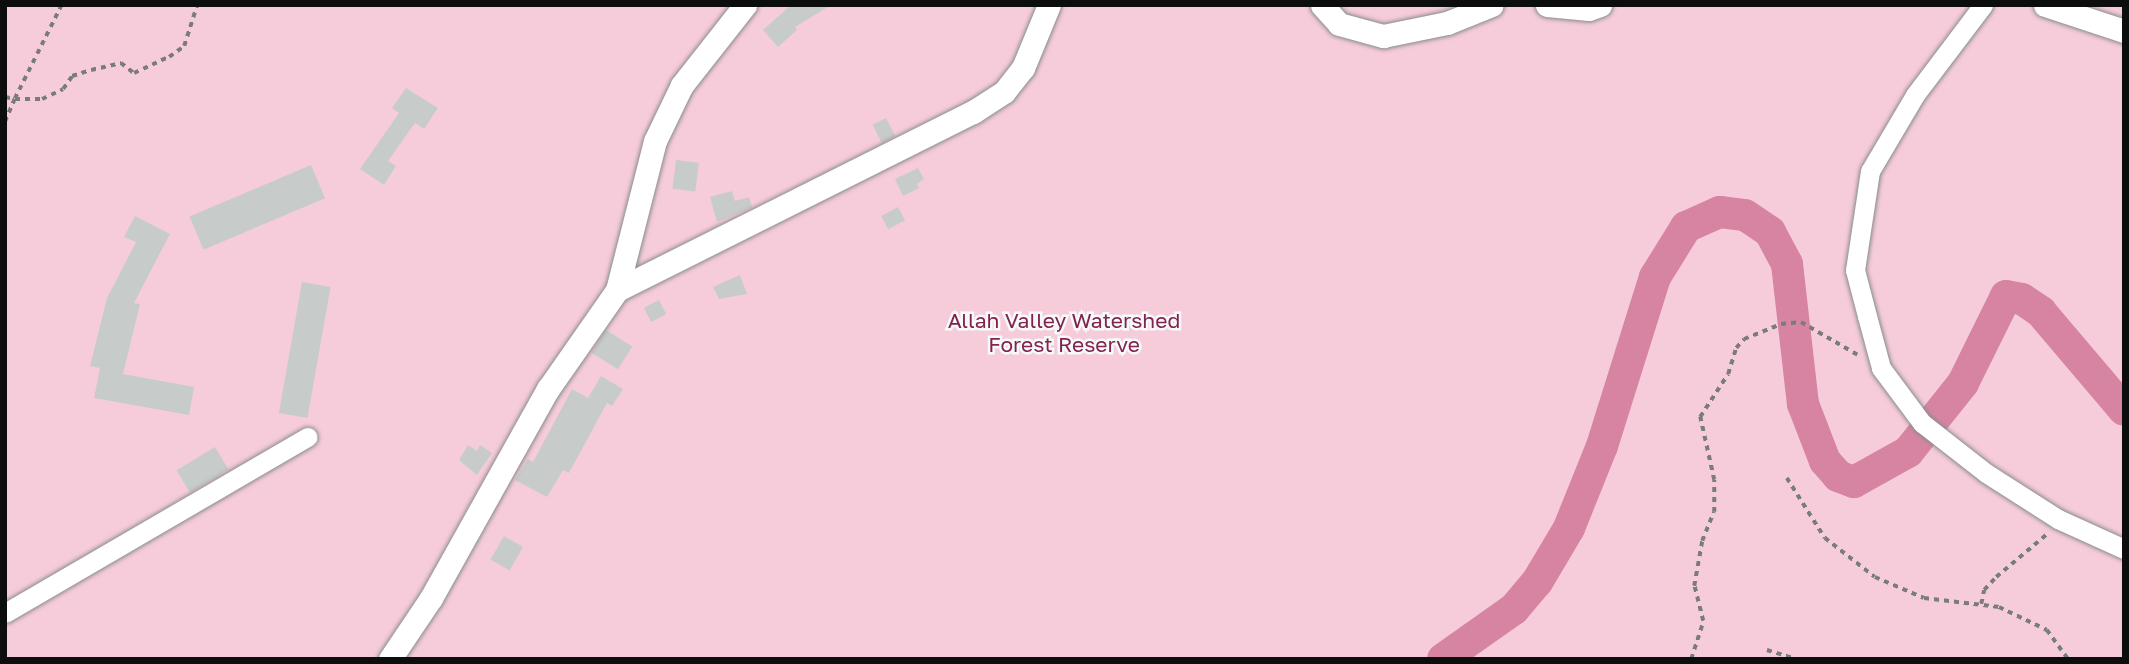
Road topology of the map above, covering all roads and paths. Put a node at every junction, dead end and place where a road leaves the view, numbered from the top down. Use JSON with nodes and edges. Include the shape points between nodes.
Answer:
{"nodes":[{"id":1,"x":62,"y":5,"type":"edge"},
{"id":2,"x":197,"y":5,"type":"edge"},
{"id":3,"x":744,"y":5,"type":"edge"},
{"id":4,"x":1049,"y":5,"type":"edge"},
{"id":5,"x":1322,"y":5,"type":"edge"},
{"id":6,"x":1492,"y":5,"type":"edge"},
{"id":7,"x":1547,"y":5,"type":"edge"},
{"id":8,"x":1600,"y":5,"type":"edge"},
{"id":9,"x":1983,"y":5,"type":"edge"},
{"id":10,"x":2045,"y":5,"type":"edge"},
{"id":11,"x":2124,"y":31,"type":"edge"},
{"id":12,"x":5,"y":96,"type":"edge"},
{"id":13,"x":15,"y":99,"type":"junction"},
{"id":14,"x":5,"y":123,"type":"edge"},
{"id":15,"x":617,"y":290,"type":"junction"},
{"id":16,"x":1881,"y":368,"type":"junction"},
{"id":17,"x":307,"y":437,"type":"dead end"},
{"id":18,"x":1787,"y":478,"type":"dead end"},
{"id":19,"x":2058,"y":519,"type":"junction"},
{"id":20,"x":2124,"y":548,"type":"edge"},
{"id":21,"x":1981,"y":604,"type":"junction"},
{"id":22,"x":5,"y":614,"type":"edge"},
{"id":23,"x":1767,"y":650,"type":"dead end"},
{"id":24,"x":390,"y":659,"type":"edge"},
{"id":25,"x":1691,"y":659,"type":"edge"},
{"id":26,"x":1797,"y":659,"type":"edge"},
{"id":27,"x":2067,"y":659,"type":"edge"}],
"edges":[{"from":1,"to":13,"type":"path"},
{"from":2,"to":13,"type":"path","via":[[184,46],[169,57],[134,73],[121,63],[92,70],[72,76],[62,89],[42,99]]},
{"from":3,"to":15,"type":"street","via":[[682,85],[655,141]]},
{"from":4,"to":15,"type":"street","via":[[1028,58],[1004,92]]},
{"from":5,"to":6,"type":"street","via":[[1339,24],[1383,36],[1447,23]]},
{"from":7,"to":8,"type":"street","via":[[1577,9]]},
{"from":9,"to":16,"type":"street","via":[[1915,95],[1870,171],[1855,270]]},
{"from":10,"to":11,"type":"street"},
{"from":12,"to":13,"type":"path"},
{"from":13,"to":14,"type":"path"},
{"from":15,"to":24,"type":"street","via":[[548,389],[431,598]]},
{"from":16,"to":19,"type":"street","via":[[1922,423],[1986,473]]},
{"from":16,"to":25,"type":"path","via":[[1801,322],[1781,324],[1744,339],[1736,348],[1728,373],[1700,416],[1714,480],[1714,512],[1702,541],[1694,586],[1703,621]]},
{"from":17,"to":22,"type":"street"},
{"from":18,"to":21,"type":"path","via":[[1825,538],[1875,578],[1924,598]]},
{"from":19,"to":20,"type":"street"},
{"from":19,"to":21,"type":"path","via":[[2037,546],[1984,590]]},
{"from":21,"to":27,"type":"path","via":[[1999,607],[2047,631]]},
{"from":23,"to":26,"type":"path"}]}
